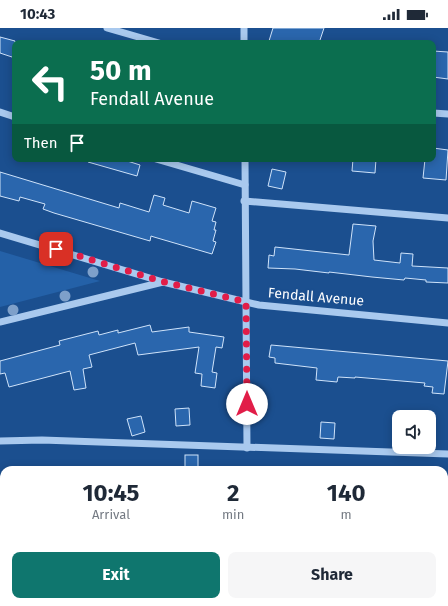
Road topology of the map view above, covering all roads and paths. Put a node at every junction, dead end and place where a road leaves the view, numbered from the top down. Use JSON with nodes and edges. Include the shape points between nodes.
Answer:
{"nodes":[{"id":1,"x":108,"y":28,"type":"edge"},
{"id":2,"x":244,"y":28,"type":"edge"},
{"id":3,"x":149,"y":40,"type":"edge"},
{"id":4,"x":244,"y":40,"type":"edge"},
{"id":5,"x":0,"y":112,"type":"edge"},
{"id":6,"x":436,"y":112,"type":"edge"},
{"id":7,"x":448,"y":114,"type":"edge"},
{"id":8,"x":12,"y":116,"type":"edge"},
{"id":9,"x":166,"y":162,"type":"edge"},
{"id":10,"x":244,"y":162,"type":"edge"},
{"id":11,"x":244,"y":185,"type":"junction"},
{"id":12,"x":244,"y":201,"type":"junction"},
{"id":13,"x":448,"y":218,"type":"edge"},
{"id":14,"x":0,"y":232,"type":"edge"},
{"id":15,"x":164,"y":282,"type":"junction"},
{"id":16,"x":246,"y":302,"type":"junction"},
{"id":17,"x":0,"y":322,"type":"edge"},
{"id":18,"x":448,"y":323,"type":"edge"},
{"id":19,"x":0,"y":441,"type":"edge"},
{"id":20,"x":247,"y":448,"type":"junction"},
{"id":21,"x":448,"y":454,"type":"edge"}],
"edges":[{"from":1,"to":3,"type":"street"},
{"from":2,"to":4,"type":"street"},
{"from":5,"to":8,"type":"street"},
{"from":6,"to":7,"type":"street"},
{"from":9,"to":11,"type":"street"},
{"from":10,"to":11,"type":"street"},
{"from":11,"to":12,"type":"street"},
{"from":12,"to":13,"type":"street"},
{"from":12,"to":16,"type":"street"},
{"from":14,"to":15,"type":"street","name":"Fendall Avenue"},
{"from":15,"to":16,"type":"street","name":"Fendall Avenue"},
{"from":15,"to":17,"type":"street"},
{"from":16,"to":18,"type":"street","name":"Fendall Avenue"},
{"from":16,"to":20,"type":"street"},
{"from":19,"to":20,"type":"street","via":[[42,440]]},
{"from":20,"to":21,"type":"street"}]}
